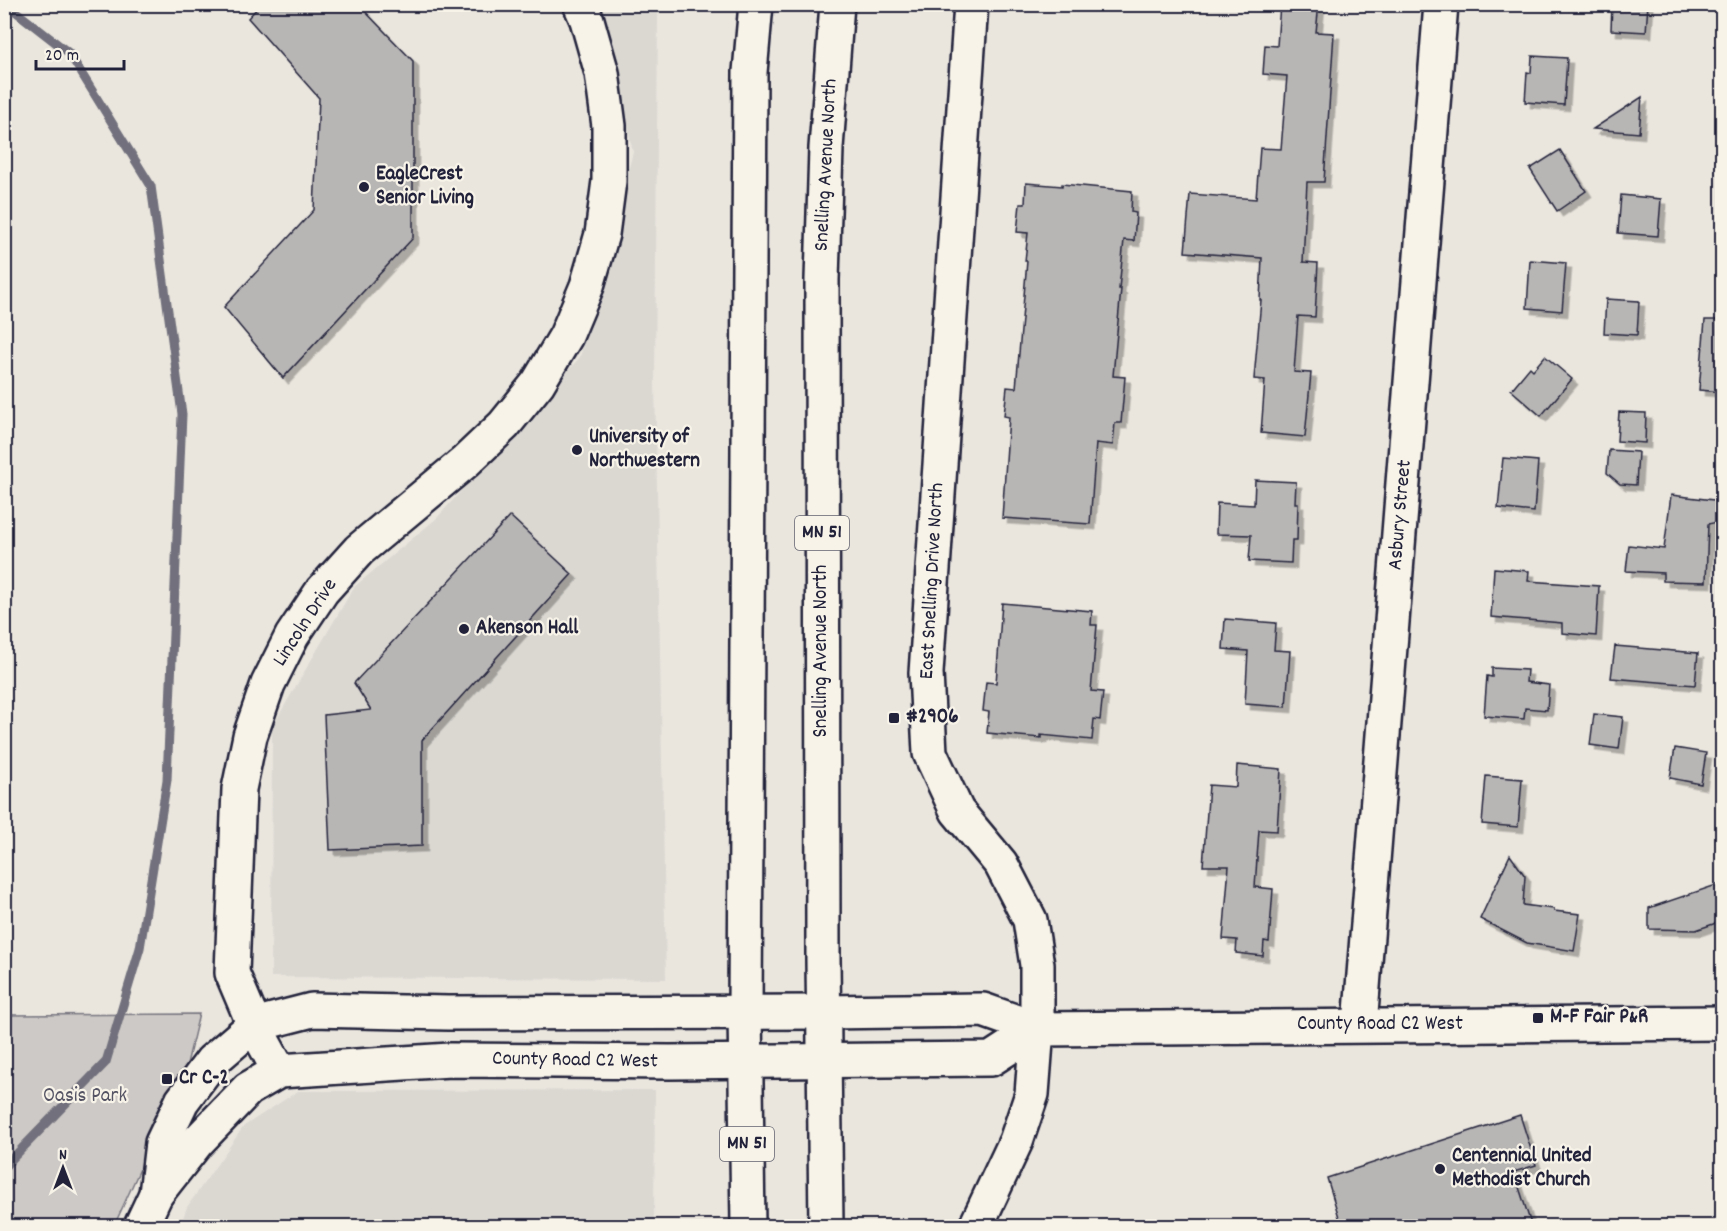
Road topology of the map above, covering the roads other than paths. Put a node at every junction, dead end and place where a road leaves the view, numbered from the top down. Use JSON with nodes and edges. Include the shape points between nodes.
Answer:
{"nodes":[{"id":1,"x":580,"y":4,"type":"edge"},
{"id":2,"x":756,"y":4,"type":"edge"},
{"id":3,"x":837,"y":4,"type":"edge"},
{"id":4,"x":971,"y":4,"type":"edge"},
{"id":5,"x":1441,"y":4,"type":"edge"},
{"id":6,"x":745,"y":1012,"type":"junction"},
{"id":7,"x":823,"y":1012,"type":"junction"},
{"id":8,"x":1722,"y":1023,"type":"edge"},
{"id":9,"x":254,"y":1025,"type":"junction"},
{"id":10,"x":1360,"y":1025,"type":"junction"},
{"id":11,"x":1037,"y":1029,"type":"junction"},
{"id":12,"x":746,"y":1061,"type":"junction"},
{"id":13,"x":824,"y":1061,"type":"junction"},
{"id":14,"x":279,"y":1071,"type":"junction"},
{"id":15,"x":156,"y":1194,"type":"junction"},
{"id":16,"x":141,"y":1227,"type":"edge"},
{"id":17,"x":748,"y":1227,"type":"edge"},
{"id":18,"x":826,"y":1227,"type":"edge"},
{"id":19,"x":976,"y":1227,"type":"edge"}],
"edges":[{"from":1,"to":9,"type":"main road","name":"Lincoln Drive","via":[[602,73],[609,126],[609,180],[602,234],[587,286],[566,336],[538,382],[504,424],[465,462],[358,550],[322,591],[292,636],[268,684],[250,736],[239,789],[232,973]]},
{"from":2,"to":6,"type":"main road","number":"MN 51","via":[[750,84]]},
{"from":3,"to":7,"type":"main road","name":"Snelling Avenue North","number":"MN 51","via":[[826,148],[822,280]]},
{"from":4,"to":11,"type":"main road","name":"East Snelling Drive North","via":[[926,673],[930,753],[957,811],[1000,864],[1030,920],[1037,965]]},
{"from":5,"to":10,"type":"main road","name":"Asbury Street"},
{"from":6,"to":7,"type":"main road","name":"County Road C2 West"},
{"from":6,"to":9,"type":"main road","name":"County Road C2 West","via":[[312,1010]]},
{"from":6,"to":12,"type":"main road","number":"MN 51"},
{"from":7,"to":11,"type":"main road","name":"County Road C2 West","via":[[983,1010]]},
{"from":7,"to":13,"type":"main road","name":"Snelling Avenue North","number":"MN 51"},
{"from":8,"to":10,"type":"main road","name":"County Road C2 West"},
{"from":9,"to":14,"type":"main road","name":"Lincoln Drive"},
{"from":9,"to":15,"type":"main road","via":[[212,1061],[182,1101],[162,1143]]},
{"from":10,"to":11,"type":"main road","name":"County Road C2 West"},
{"from":11,"to":13,"type":"main road","name":"County Road C2 West","via":[[991,1059]]},
{"from":11,"to":19,"type":"main road","name":"East Snelling Drive North","via":[[1032,1094],[1016,1141]]},
{"from":12,"to":13,"type":"main road","name":"County Road C2 West"},
{"from":12,"to":14,"type":"main road","name":"County Road C2 West","via":[[450,1060]]},
{"from":12,"to":17,"type":"main road","number":"MN 51"},
{"from":13,"to":18,"type":"main road","name":"Snelling Avenue North","number":"MN 51"},
{"from":14,"to":15,"type":"main road","name":"County Road C2 West","via":[[248,1089],[197,1142]]},
{"from":15,"to":16,"type":"main road"}]}
